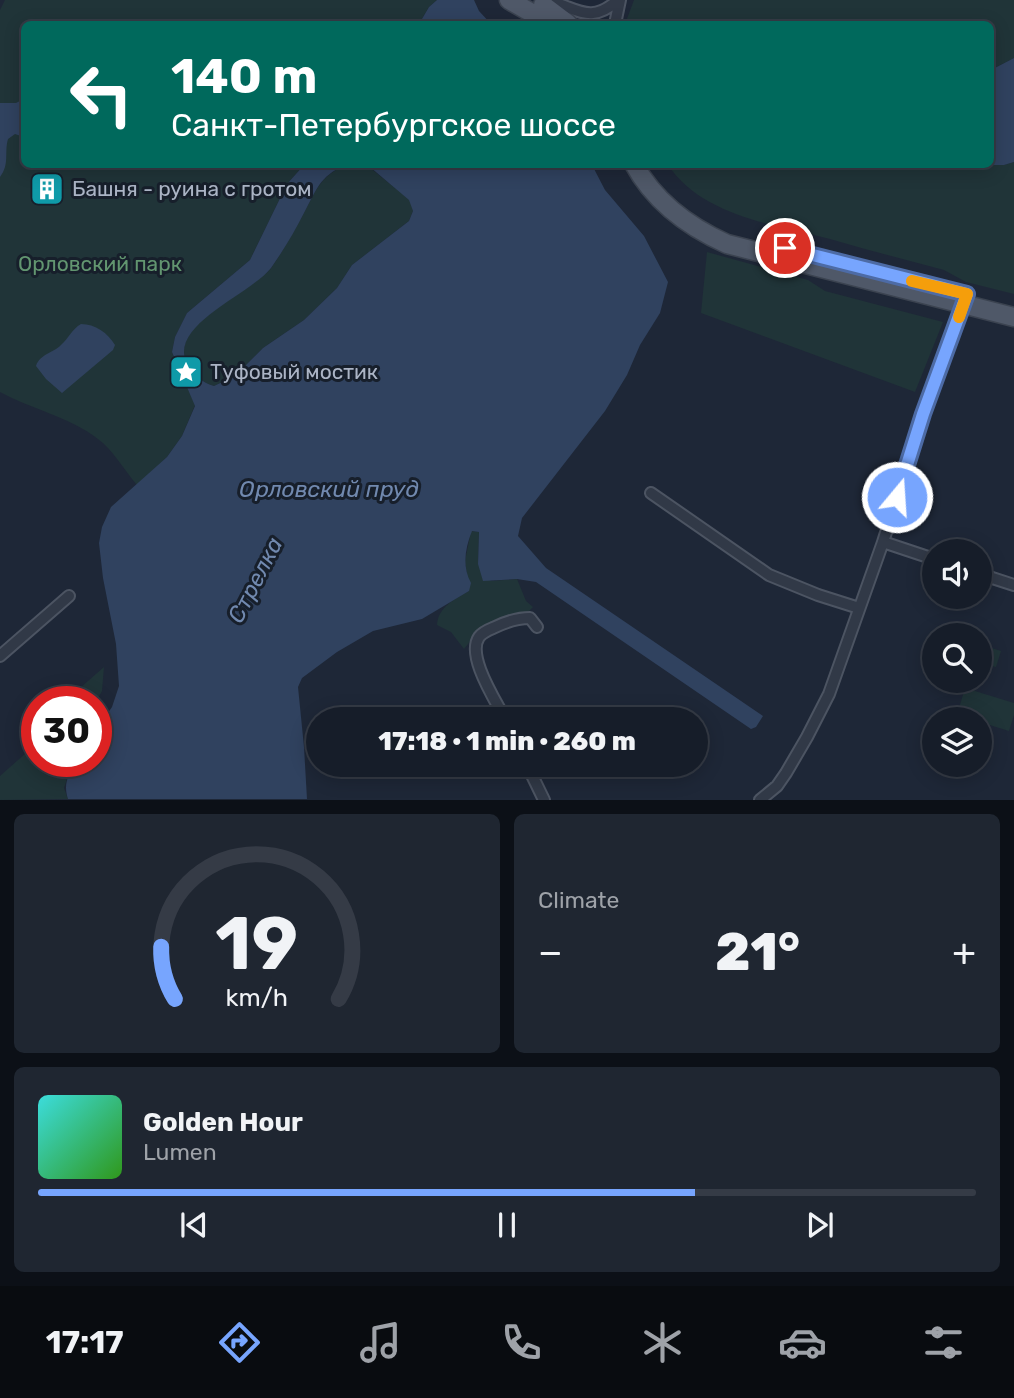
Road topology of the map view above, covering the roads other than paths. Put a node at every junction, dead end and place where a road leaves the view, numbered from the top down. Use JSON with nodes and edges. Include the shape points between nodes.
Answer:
{"nodes":[{"id":1,"x":509,"y":0,"type":"edge"},
{"id":2,"x":535,"y":0,"type":"edge"},
{"id":3,"x":545,"y":0,"type":"edge"},
{"id":4,"x":619,"y":0,"type":"edge"},
{"id":5,"x":546,"y":21,"type":"edge"},
{"id":6,"x":564,"y":21,"type":"edge"},
{"id":7,"x":616,"y":21,"type":"edge"},
{"id":8,"x":637,"y":168,"type":"edge"},
{"id":9,"x":649,"y":168,"type":"edge"},
{"id":10,"x":965,"y":300,"type":"junction"},
{"id":11,"x":1014,"y":306,"type":"edge"},
{"id":12,"x":1014,"y":317,"type":"edge"},
{"id":13,"x":651,"y":493,"type":"dead end"},
{"id":14,"x":883,"y":541,"type":"junction"},
{"id":15,"x":922,"y":555,"type":"edge"},
{"id":16,"x":992,"y":578,"type":"edge"},
{"id":17,"x":1014,"y":586,"type":"edge"},
{"id":18,"x":69,"y":596,"type":"dead end"},
{"id":19,"x":859,"y":608,"type":"junction"},
{"id":20,"x":537,"y":627,"type":"dead end"},
{"id":21,"x":0,"y":656,"type":"edge"},
{"id":22,"x":499,"y":707,"type":"edge"},
{"id":23,"x":533,"y":777,"type":"edge"},
{"id":24,"x":544,"y":800,"type":"edge"},
{"id":25,"x":760,"y":800,"type":"edge"}],
"edges":[{"from":1,"to":5,"type":"main road"},
{"from":2,"to":6,"type":"main road"},
{"from":3,"to":4,"type":"street","via":[[596,15]]},
{"from":4,"to":7,"type":"street"},
{"from":8,"to":10,"type":"main road","via":[[675,212],[695,228],[727,243]]},
{"from":9,"to":10,"type":"main road","via":[[688,211],[721,229]]},
{"from":10,"to":11,"type":"main road"},
{"from":10,"to":12,"type":"main road"},
{"from":10,"to":14,"type":"street"},
{"from":13,"to":19,"type":"street","via":[[769,575]]},
{"from":14,"to":15,"type":"street"},
{"from":14,"to":19,"type":"street"},
{"from":16,"to":17,"type":"street"},
{"from":18,"to":21,"type":"street"},
{"from":19,"to":25,"type":"street","via":[[819,716],[777,786]]},
{"from":20,"to":22,"type":"street","via":[[530,618],[519,618],[479,636],[477,663]]},
{"from":23,"to":24,"type":"street"}]}
